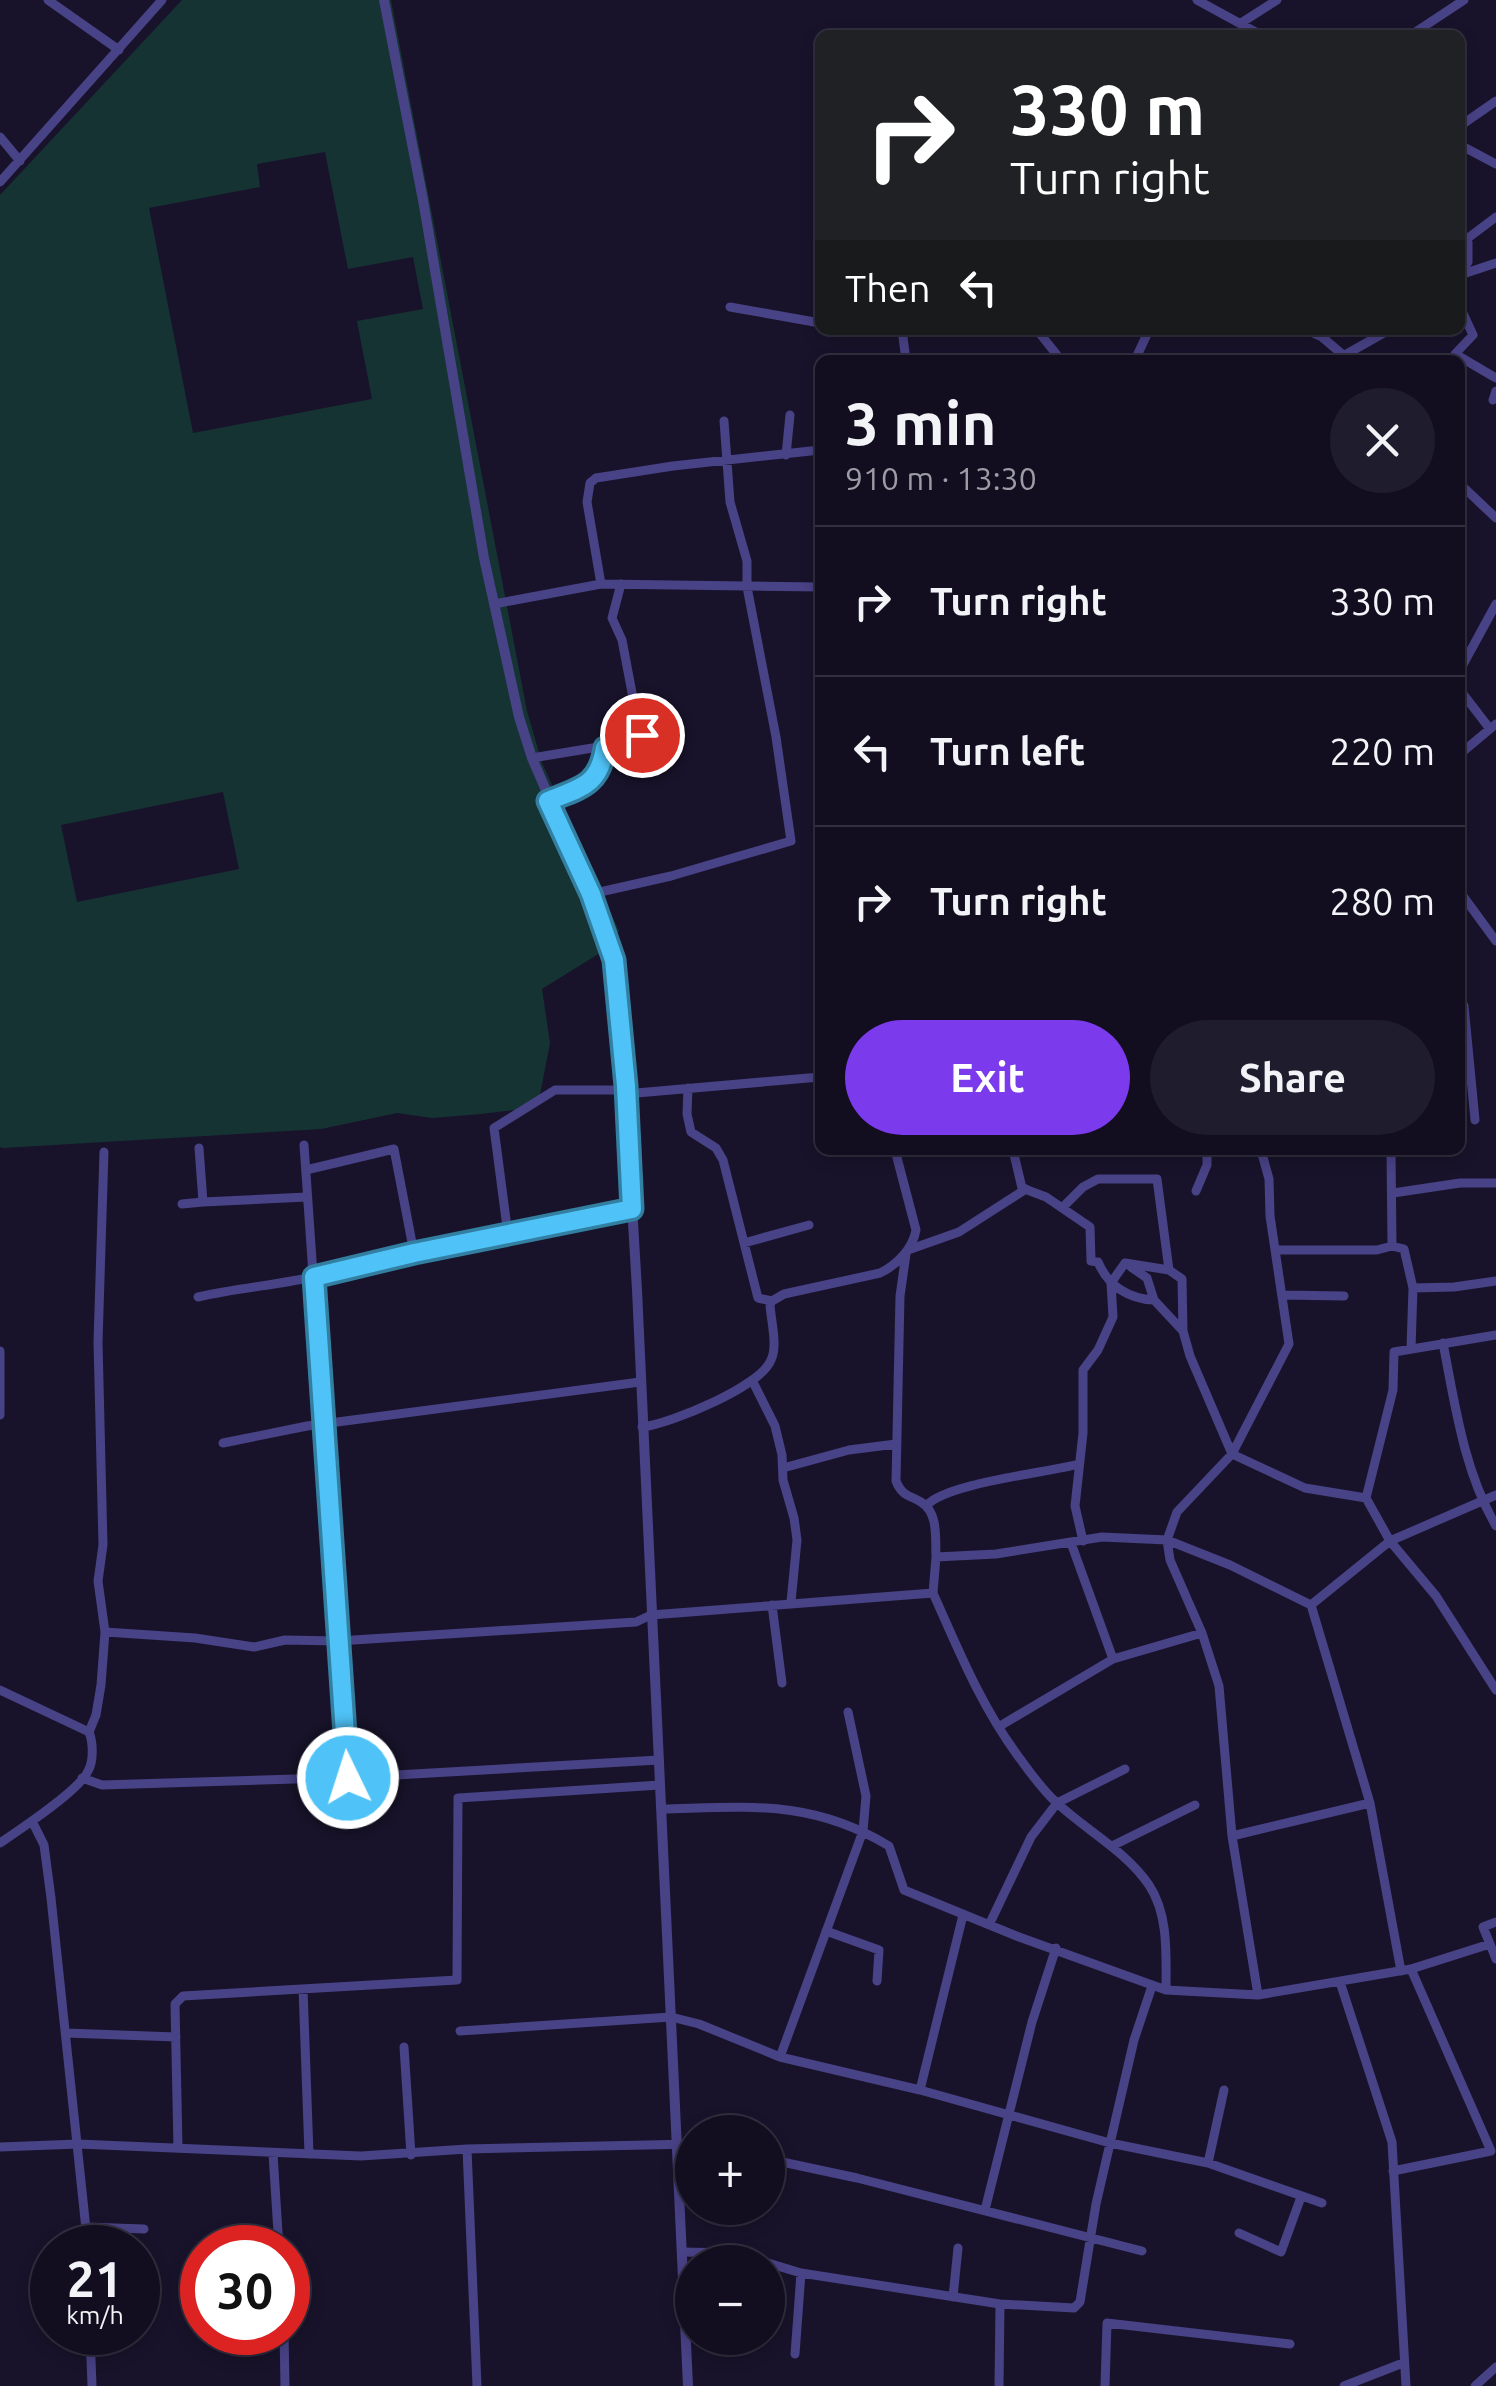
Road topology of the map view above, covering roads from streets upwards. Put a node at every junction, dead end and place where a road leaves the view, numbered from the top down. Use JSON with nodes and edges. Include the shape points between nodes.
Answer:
{"nodes":[{"id":1,"x":48,"y":0,"type":"edge"},
{"id":2,"x":162,"y":0,"type":"edge"},
{"id":3,"x":384,"y":0,"type":"edge"},
{"id":4,"x":1198,"y":0,"type":"edge"},
{"id":5,"x":1277,"y":0,"type":"edge"},
{"id":6,"x":1464,"y":0,"type":"edge"},
{"id":7,"x":1241,"y":23,"type":"junction"},
{"id":8,"x":1252,"y":30,"type":"edge"},
{"id":9,"x":1419,"y":30,"type":"edge"},
{"id":10,"x":119,"y":50,"type":"junction"},
{"id":11,"x":1496,"y":101,"type":"edge"},
{"id":12,"x":1465,"y":123,"type":"edge"},
{"id":13,"x":0,"y":137,"type":"edge"},
{"id":14,"x":1465,"y":148,"type":"edge"},
{"id":15,"x":20,"y":161,"type":"junction"},
{"id":16,"x":1496,"y":164,"type":"edge"},
{"id":17,"x":0,"y":182,"type":"edge"},
{"id":18,"x":1496,"y":217,"type":"edge"},
{"id":19,"x":1496,"y":263,"type":"edge"},
{"id":20,"x":1465,"y":267,"type":"edge"},
{"id":21,"x":1465,"y":273,"type":"edge"},
{"id":22,"x":730,"y":307,"type":"dead end"},
{"id":23,"x":1465,"y":317,"type":"edge"},
{"id":24,"x":815,"y":322,"type":"edge"},
{"id":25,"x":1041,"y":335,"type":"edge"},
{"id":26,"x":1314,"y":335,"type":"edge"},
{"id":27,"x":1381,"y":335,"type":"edge"},
{"id":28,"x":1057,"y":355,"type":"edge"},
{"id":29,"x":1345,"y":355,"type":"edge"},
{"id":30,"x":1351,"y":355,"type":"edge"},
{"id":31,"x":1457,"y":355,"type":"edge"},
{"id":32,"x":1465,"y":360,"type":"edge"},
{"id":33,"x":1496,"y":378,"type":"edge"},
{"id":34,"x":790,"y":416,"type":"dead end"},
{"id":35,"x":724,"y":421,"type":"dead end"},
{"id":36,"x":815,"y":451,"type":"edge"},
{"id":37,"x":786,"y":454,"type":"junction"},
{"id":38,"x":729,"y":462,"type":"junction"},
{"id":39,"x":1465,"y":489,"type":"edge"},
{"id":40,"x":1496,"y":518,"type":"edge"},
{"id":41,"x":600,"y":584,"type":"junction"},
{"id":42,"x":621,"y":584,"type":"junction"},
{"id":43,"x":748,"y":587,"type":"junction"},
{"id":44,"x":815,"y":587,"type":"edge"},
{"id":45,"x":494,"y":604,"type":"junction"},
{"id":46,"x":1496,"y":604,"type":"edge"},
{"id":47,"x":1465,"y":661,"type":"edge"},
{"id":48,"x":1465,"y":696,"type":"edge"},
{"id":49,"x":1493,"y":727,"type":"edge"},
{"id":50,"x":605,"y":748,"type":"junction"},
{"id":51,"x":1465,"y":750,"type":"edge"},
{"id":52,"x":532,"y":758,"type":"junction"},
{"id":53,"x":548,"y":801,"type":"junction"},
{"id":54,"x":591,"y":894,"type":"junction"},
{"id":55,"x":1465,"y":899,"type":"edge"},
{"id":56,"x":1496,"y":941,"type":"edge"},
{"id":57,"x":1465,"y":1016,"type":"edge"},
{"id":58,"x":815,"y":1077,"type":"edge"},
{"id":59,"x":688,"y":1088,"type":"junction"},
{"id":60,"x":626,"y":1092,"type":"junction"},
{"id":61,"x":1475,"y":1120,"type":"dead end"},
{"id":62,"x":304,"y":1145,"type":"dead end"},
{"id":63,"x":199,"y":1148,"type":"dead end"},
{"id":64,"x":104,"y":1152,"type":"dead end"},
{"id":65,"x":897,"y":1155,"type":"edge"},
{"id":66,"x":1014,"y":1155,"type":"edge"},
{"id":67,"x":1206,"y":1155,"type":"edge"},
{"id":68,"x":1262,"y":1155,"type":"edge"},
{"id":69,"x":1391,"y":1155,"type":"edge"},
{"id":70,"x":306,"y":1170,"type":"junction"},
{"id":71,"x":1496,"y":1184,"type":"edge"},
{"id":72,"x":1026,"y":1189,"type":"junction"},
{"id":73,"x":1196,"y":1190,"type":"dead end"},
{"id":74,"x":1393,"y":1193,"type":"junction"},
{"id":75,"x":308,"y":1197,"type":"junction"},
{"id":76,"x":203,"y":1202,"type":"junction"},
{"id":77,"x":182,"y":1204,"type":"dead end"},
{"id":78,"x":1062,"y":1208,"type":"junction"},
{"id":79,"x":632,"y":1209,"type":"junction"},
{"id":80,"x":808,"y":1225,"type":"dead end"},
{"id":81,"x":508,"y":1235,"type":"junction"},
{"id":82,"x":744,"y":1243,"type":"junction"},
{"id":83,"x":1392,"y":1246,"type":"junction"},
{"id":84,"x":1276,"y":1250,"type":"junction"},
{"id":85,"x":906,"y":1251,"type":"junction"},
{"id":86,"x":414,"y":1253,"type":"junction"},
{"id":87,"x":1125,"y":1263,"type":"junction"},
{"id":88,"x":1169,"y":1270,"type":"junction"},
{"id":89,"x":314,"y":1277,"type":"junction"},
{"id":90,"x":1496,"y":1281,"type":"edge"},
{"id":91,"x":1111,"y":1283,"type":"junction"},
{"id":92,"x":1413,"y":1288,"type":"junction"},
{"id":93,"x":1283,"y":1295,"type":"junction"},
{"id":94,"x":1344,"y":1296,"type":"dead end"},
{"id":95,"x":198,"y":1297,"type":"dead end"},
{"id":96,"x":1154,"y":1300,"type":"junction"},
{"id":97,"x":772,"y":1301,"type":"junction"},
{"id":98,"x":1184,"y":1332,"type":"junction"},
{"id":99,"x":1496,"y":1335,"type":"edge"},
{"id":100,"x":1443,"y":1343,"type":"junction"},
{"id":101,"x":1411,"y":1348,"type":"junction"},
{"id":102,"x":0,"y":1352,"type":"edge"},
{"id":103,"x":640,"y":1382,"type":"junction"},
{"id":104,"x":753,"y":1382,"type":"junction"},
{"id":105,"x":0,"y":1415,"type":"edge"},
{"id":106,"x":323,"y":1424,"type":"junction"},
{"id":107,"x":642,"y":1427,"type":"junction"},
{"id":108,"x":223,"y":1443,"type":"dead end"},
{"id":109,"x":896,"y":1444,"type":"junction"},
{"id":110,"x":1232,"y":1454,"type":"junction"},
{"id":111,"x":1079,"y":1464,"type":"junction"},
{"id":112,"x":783,"y":1468,"type":"junction"},
{"id":113,"x":1496,"y":1496,"type":"edge"},
{"id":114,"x":1366,"y":1498,"type":"junction"},
{"id":115,"x":1481,"y":1500,"type":"junction"},
{"id":116,"x":926,"y":1506,"type":"junction"},
{"id":117,"x":1496,"y":1526,"type":"edge"},
{"id":118,"x":1168,"y":1540,"type":"junction"},
{"id":119,"x":1390,"y":1541,"type":"junction"},
{"id":120,"x":1077,"y":1542,"type":"junction"},
{"id":121,"x":936,"y":1557,"type":"junction"},
{"id":122,"x":933,"y":1592,"type":"junction"},
{"id":123,"x":791,"y":1602,"type":"junction"},
{"id":124,"x":772,"y":1605,"type":"junction"},
{"id":125,"x":1311,"y":1605,"type":"junction"},
{"id":126,"x":651,"y":1616,"type":"junction"},
{"id":127,"x":105,"y":1632,"type":"junction"},
{"id":128,"x":1202,"y":1633,"type":"junction"},
{"id":129,"x":338,"y":1641,"type":"junction"},
{"id":130,"x":1113,"y":1659,"type":"junction"},
{"id":131,"x":782,"y":1683,"type":"dead end"},
{"id":132,"x":0,"y":1690,"type":"edge"},
{"id":133,"x":1496,"y":1690,"type":"edge"},
{"id":134,"x":848,"y":1712,"type":"dead end"},
{"id":135,"x":1000,"y":1726,"type":"junction"},
{"id":136,"x":88,"y":1732,"type":"junction"},
{"id":137,"x":659,"y":1760,"type":"junction"},
{"id":138,"x":1125,"y":1769,"type":"dead end"},
{"id":139,"x":82,"y":1778,"type":"junction"},
{"id":140,"x":348,"y":1778,"type":"junction"},
{"id":141,"x":660,"y":1784,"type":"junction"},
{"id":142,"x":1056,"y":1803,"type":"junction"},
{"id":143,"x":1370,"y":1803,"type":"junction"},
{"id":144,"x":1195,"y":1805,"type":"dead end"},
{"id":145,"x":662,"y":1810,"type":"junction"},
{"id":146,"x":32,"y":1820,"type":"junction"},
{"id":147,"x":863,"y":1831,"type":"junction"},
{"id":148,"x":1232,"y":1836,"type":"junction"},
{"id":149,"x":0,"y":1844,"type":"edge"},
{"id":150,"x":1112,"y":1846,"type":"junction"},
{"id":151,"x":964,"y":1914,"type":"junction"},
{"id":152,"x":1496,"y":1922,"type":"edge"},
{"id":153,"x":989,"y":1925,"type":"junction"},
{"id":154,"x":826,"y":1931,"type":"junction"},
{"id":155,"x":1490,"y":1944,"type":"junction"},
{"id":156,"x":1056,"y":1948,"type":"junction"},
{"id":157,"x":1496,"y":1959,"type":"edge"},
{"id":158,"x":1406,"y":1970,"type":"junction"},
{"id":159,"x":877,"y":1981,"type":"dead end"},
{"id":160,"x":1340,"y":1982,"type":"junction"},
{"id":161,"x":1152,"y":1986,"type":"junction"},
{"id":162,"x":303,"y":1989,"type":"junction"},
{"id":163,"x":1166,"y":1990,"type":"junction"},
{"id":164,"x":1258,"y":1996,"type":"junction"},
{"id":165,"x":672,"y":2017,"type":"junction"},
{"id":166,"x":460,"y":2031,"type":"dead end"},
{"id":167,"x":66,"y":2033,"type":"junction"},
{"id":168,"x":176,"y":2037,"type":"junction"},
{"id":169,"x":404,"y":2047,"type":"dead end"},
{"id":170,"x":780,"y":2057,"type":"junction"},
{"id":171,"x":920,"y":2090,"type":"junction"},
{"id":172,"x":1224,"y":2090,"type":"dead end"},
{"id":173,"x":1010,"y":2114,"type":"junction"},
{"id":174,"x":675,"y":2115,"type":"edge"},
{"id":175,"x":78,"y":2144,"type":"junction"},
{"id":176,"x":675,"y":2144,"type":"edge"},
{"id":177,"x":1110,"y":2144,"type":"junction"},
{"id":178,"x":0,"y":2147,"type":"edge"},
{"id":179,"x":178,"y":2148,"type":"junction"},
{"id":180,"x":467,"y":2149,"type":"junction"},
{"id":181,"x":273,"y":2154,"type":"junction"},
{"id":182,"x":309,"y":2154,"type":"junction"},
{"id":183,"x":411,"y":2155,"type":"junction"},
{"id":184,"x":785,"y":2163,"type":"edge"},
{"id":185,"x":1208,"y":2163,"type":"junction"},
{"id":186,"x":1393,"y":2171,"type":"junction"},
{"id":187,"x":1301,"y":2197,"type":"junction"},
{"id":188,"x":1322,"y":2202,"type":"dead end"},
{"id":189,"x":985,"y":2210,"type":"junction"},
{"id":190,"x":86,"y":2225,"type":"edge"},
{"id":191,"x":278,"y":2225,"type":"edge"},
{"id":192,"x":1239,"y":2233,"type":"dead end"},
{"id":193,"x":1090,"y":2240,"type":"junction"},
{"id":194,"x":958,"y":2248,"type":"dead end"},
{"id":195,"x":1142,"y":2251,"type":"dead end"},
{"id":196,"x":785,"y":2268,"type":"edge"},
{"id":197,"x":801,"y":2273,"type":"junction"},
{"id":198,"x":953,"y":2297,"type":"junction"},
{"id":199,"x":1000,"y":2304,"type":"junction"},
{"id":200,"x":1290,"y":2344,"type":"dead end"},
{"id":201,"x":795,"y":2354,"type":"dead end"},
{"id":202,"x":91,"y":2355,"type":"edge"},
{"id":203,"x":284,"y":2355,"type":"edge"},
{"id":204,"x":687,"y":2355,"type":"edge"},
{"id":205,"x":1403,"y":2363,"type":"junction"},
{"id":206,"x":1496,"y":2367,"type":"edge"},
{"id":207,"x":92,"y":2386,"type":"edge"},
{"id":208,"x":285,"y":2386,"type":"edge"},
{"id":209,"x":477,"y":2386,"type":"edge"},
{"id":210,"x":688,"y":2386,"type":"edge"},
{"id":211,"x":998,"y":2386,"type":"edge"},
{"id":212,"x":1106,"y":2386,"type":"edge"},
{"id":213,"x":1344,"y":2386,"type":"edge"},
{"id":214,"x":1406,"y":2386,"type":"edge"},
{"id":215,"x":1475,"y":2386,"type":"edge"}],
"edges":[{"from":1,"to":10,"type":"street"},
{"from":2,"to":10,"type":"street"},
{"from":3,"to":45,"type":"street"},
{"from":4,"to":7,"type":"street"},
{"from":5,"to":7,"type":"street"},
{"from":6,"to":9,"type":"street"},
{"from":7,"to":8,"type":"street"},
{"from":10,"to":15,"type":"street"},
{"from":11,"to":12,"type":"street"},
{"from":13,"to":15,"type":"street"},
{"from":14,"to":16,"type":"street"},
{"from":15,"to":17,"type":"street"},
{"from":18,"to":20,"type":"street","via":[[1468,238]]},
{"from":19,"to":21,"type":"street"},
{"from":22,"to":24,"type":"street"},
{"from":23,"to":31,"type":"street","via":[[1473,334]]},
{"from":25,"to":28,"type":"street"},
{"from":26,"to":29,"type":"street"},
{"from":27,"to":30,"type":"street"},
{"from":32,"to":33,"type":"street"},
{"from":34,"to":37,"type":"street"},
{"from":35,"to":38,"type":"street"},
{"from":36,"to":37,"type":"street"},
{"from":37,"to":38,"type":"street"},
{"from":38,"to":41,"type":"street","via":[[592,480],[588,502]]},
{"from":38,"to":43,"type":"street","via":[[730,502]]},
{"from":39,"to":40,"type":"street"},
{"from":41,"to":42,"type":"street"},
{"from":41,"to":45,"type":"street"},
{"from":42,"to":43,"type":"street"},
{"from":42,"to":50,"type":"street","via":[[612,618],[642,735]]},
{"from":43,"to":44,"type":"street"},
{"from":43,"to":54,"type":"street","via":[[791,841]]},
{"from":45,"to":52,"type":"street"},
{"from":46,"to":47,"type":"street"},
{"from":48,"to":49,"type":"street"},
{"from":49,"to":51,"type":"street"},
{"from":50,"to":52,"type":"street"},
{"from":50,"to":53,"type":"street","via":[[596,777]]},
{"from":52,"to":53,"type":"street"},
{"from":53,"to":54,"type":"street"},
{"from":54,"to":60,"type":"street","via":[[614,960]]},
{"from":55,"to":56,"type":"street"},
{"from":57,"to":61,"type":"street"},
{"from":58,"to":59,"type":"street"},
{"from":59,"to":60,"type":"street"},
{"from":59,"to":82,"type":"street","via":[[691,1132],[719,1152]]},
{"from":60,"to":79,"type":"street"},
{"from":60,"to":81,"type":"street","via":[[555,1090],[494,1128]]},
{"from":62,"to":70,"type":"street"},
{"from":63,"to":76,"type":"street"},
{"from":64,"to":127,"type":"street","via":[[98,1581]]},
{"from":65,"to":85,"type":"street","via":[[916,1230]]},
{"from":66,"to":72,"type":"street"},
{"from":67,"to":73,"type":"street"},
{"from":68,"to":84,"type":"street"},
{"from":69,"to":74,"type":"street"},
{"from":70,"to":75,"type":"street"},
{"from":70,"to":86,"type":"street","via":[[394,1150]]},
{"from":71,"to":74,"type":"street"},
{"from":72,"to":78,"type":"street"},
{"from":72,"to":85,"type":"street","via":[[959,1232]]},
{"from":74,"to":83,"type":"street"},
{"from":75,"to":76,"type":"street"},
{"from":75,"to":89,"type":"street"},
{"from":76,"to":77,"type":"street"},
{"from":78,"to":88,"type":"street","via":[[1098,1179],[1158,1179]]},
{"from":78,"to":91,"type":"street","via":[[1090,1227],[1091,1260]]},
{"from":79,"to":81,"type":"street"},
{"from":79,"to":103,"type":"street"},
{"from":80,"to":82,"type":"street"},
{"from":81,"to":86,"type":"street"},
{"from":82,"to":97,"type":"street","via":[[756,1294]]},
{"from":83,"to":84,"type":"street"},
{"from":83,"to":92,"type":"street","via":[[1404,1250]]},
{"from":84,"to":93,"type":"street"},
{"from":85,"to":97,"type":"street","via":[[880,1273]]},
{"from":85,"to":109,"type":"street"},
{"from":86,"to":89,"type":"street"},
{"from":87,"to":88,"type":"street"},
{"from":87,"to":91,"type":"street"},
{"from":87,"to":96,"type":"street","via":[[1147,1278]]},
{"from":88,"to":98,"type":"street","via":[[1182,1279]]},
{"from":89,"to":95,"type":"street"},
{"from":89,"to":106,"type":"street"},
{"from":90,"to":92,"type":"street"},
{"from":91,"to":96,"type":"street","via":[[1137,1299]]},
{"from":91,"to":111,"type":"street","via":[[1113,1317],[1084,1370]]},
{"from":92,"to":101,"type":"street"},
{"from":93,"to":94,"type":"street"},
{"from":93,"to":110,"type":"street","via":[[1286,1354]]},
{"from":96,"to":98,"type":"street"},
{"from":97,"to":104,"type":"street","via":[[771,1362]]},
{"from":98,"to":110,"type":"street"},
{"from":99,"to":100,"type":"street"},
{"from":100,"to":101,"type":"street"},
{"from":100,"to":115,"type":"street"},
{"from":101,"to":114,"type":"street","via":[[1392,1355],[1393,1390]]},
{"from":102,"to":105,"type":"street"},
{"from":103,"to":106,"type":"street"},
{"from":103,"to":107,"type":"street"},
{"from":104,"to":107,"type":"street","via":[[677,1420]]},
{"from":104,"to":112,"type":"street","via":[[775,1426]]},
{"from":106,"to":108,"type":"street"},
{"from":106,"to":129,"type":"street"},
{"from":107,"to":126,"type":"street"},
{"from":109,"to":112,"type":"street"},
{"from":109,"to":116,"type":"street","via":[[898,1487]]},
{"from":110,"to":114,"type":"street","via":[[1305,1488]]},
{"from":110,"to":118,"type":"street","via":[[1177,1512]]},
{"from":111,"to":116,"type":"street","via":[[958,1490]]},
{"from":111,"to":120,"type":"street"},
{"from":112,"to":123,"type":"street","via":[[797,1540]]},
{"from":113,"to":115,"type":"street"},
{"from":114,"to":119,"type":"street"},
{"from":115,"to":117,"type":"street"},
{"from":115,"to":119,"type":"street"},
{"from":116,"to":121,"type":"street","via":[[934,1518]]},
{"from":118,"to":120,"type":"street"},
{"from":118,"to":125,"type":"street"},
{"from":118,"to":128,"type":"street"},
{"from":119,"to":125,"type":"street"},
{"from":119,"to":133,"type":"street","via":[[1436,1596]]},
{"from":120,"to":121,"type":"street"},
{"from":120,"to":130,"type":"street"},
{"from":121,"to":122,"type":"street"},
{"from":122,"to":123,"type":"street"},
{"from":122,"to":135,"type":"street","via":[[969,1678]]},
{"from":123,"to":124,"type":"street"},
{"from":124,"to":126,"type":"street"},
{"from":124,"to":131,"type":"street"},
{"from":125,"to":143,"type":"street"},
{"from":126,"to":129,"type":"street"},
{"from":126,"to":137,"type":"street"},
{"from":127,"to":129,"type":"street","via":[[254,1647]]},
{"from":127,"to":136,"type":"street","via":[[96,1715]]},
{"from":128,"to":130,"type":"street"},
{"from":128,"to":148,"type":"street","via":[[1218,1686]]},
{"from":129,"to":140,"type":"street"},
{"from":130,"to":135,"type":"street"},
{"from":132,"to":136,"type":"street"},
{"from":134,"to":147,"type":"street","via":[[866,1796]]},
{"from":135,"to":142,"type":"street"},
{"from":136,"to":139,"type":"street","via":[[93,1743]]},
{"from":137,"to":140,"type":"street"},
{"from":137,"to":141,"type":"street"},
{"from":138,"to":142,"type":"street"},
{"from":139,"to":140,"type":"street","via":[[102,1785]]},
{"from":139,"to":146,"type":"street"},
{"from":141,"to":145,"type":"street"},
{"from":141,"to":162,"type":"street","via":[[458,1798],[457,1980]]},
{"from":142,"to":150,"type":"street"},
{"from":142,"to":153,"type":"street","via":[[1031,1837]]},
{"from":143,"to":148,"type":"street"},
{"from":143,"to":158,"type":"street"},
{"from":144,"to":150,"type":"street"},
{"from":145,"to":147,"type":"street","via":[[776,1808]]},
{"from":145,"to":165,"type":"street"},
{"from":146,"to":149,"type":"street"},
{"from":146,"to":167,"type":"street","via":[[44,1845]]},
{"from":147,"to":151,"type":"street","via":[[889,1846],[904,1890]]},
{"from":147,"to":154,"type":"street"},
{"from":148,"to":164,"type":"street"},
{"from":150,"to":163,"type":"street","via":[[1150,1886],[1166,1932]]},
{"from":151,"to":153,"type":"street"},
{"from":151,"to":171,"type":"street"},
{"from":152,"to":155,"type":"street","via":[[1483,1926]]},
{"from":153,"to":156,"type":"street"},
{"from":154,"to":159,"type":"street","via":[[879,1950]]},
{"from":154,"to":170,"type":"street"},
{"from":155,"to":157,"type":"street"},
{"from":155,"to":158,"type":"street"},
{"from":156,"to":161,"type":"street"},
{"from":156,"to":173,"type":"street"},
{"from":158,"to":160,"type":"street"},
{"from":158,"to":186,"type":"street","via":[[1491,2152]]},
{"from":160,"to":164,"type":"street"},
{"from":160,"to":186,"type":"street","via":[[1392,2142]]},
{"from":161,"to":163,"type":"street"},
{"from":161,"to":177,"type":"street"},
{"from":162,"to":168,"type":"street","via":[[183,1996],[175,2004]]},
{"from":162,"to":182,"type":"street"},
{"from":163,"to":164,"type":"street"},
{"from":165,"to":166,"type":"street"},
{"from":165,"to":170,"type":"street"},
{"from":165,"to":174,"type":"street"},
{"from":167,"to":168,"type":"street"},
{"from":167,"to":175,"type":"street"},
{"from":168,"to":179,"type":"street"},
{"from":169,"to":183,"type":"street"},
{"from":170,"to":171,"type":"street"},
{"from":171,"to":173,"type":"street"},
{"from":172,"to":185,"type":"street"},
{"from":173,"to":177,"type":"street"},
{"from":173,"to":189,"type":"street"},
{"from":175,"to":178,"type":"street"},
{"from":175,"to":179,"type":"street"},
{"from":175,"to":190,"type":"street"},
{"from":176,"to":180,"type":"street"},
{"from":177,"to":185,"type":"street"},
{"from":177,"to":193,"type":"street"},
{"from":179,"to":181,"type":"street"},
{"from":180,"to":183,"type":"street"},
{"from":180,"to":209,"type":"street"},
{"from":181,"to":182,"type":"street"},
{"from":181,"to":191,"type":"street"},
{"from":182,"to":183,"type":"street"},
{"from":184,"to":189,"type":"street"},
{"from":185,"to":187,"type":"street"},
{"from":186,"to":205,"type":"street"},
{"from":187,"to":188,"type":"street"},
{"from":187,"to":192,"type":"street","via":[[1280,2252]]},
{"from":189,"to":193,"type":"street"},
{"from":193,"to":195,"type":"street"},
{"from":193,"to":199,"type":"street","via":[[1077,2306]]},
{"from":194,"to":198,"type":"street"},
{"from":196,"to":197,"type":"street"},
{"from":197,"to":198,"type":"street"},
{"from":197,"to":201,"type":"street"},
{"from":198,"to":199,"type":"street"},
{"from":199,"to":211,"type":"street"},
{"from":200,"to":212,"type":"street","via":[[1107,2323]]},
{"from":202,"to":207,"type":"street"},
{"from":203,"to":208,"type":"street"},
{"from":204,"to":210,"type":"street"},
{"from":205,"to":213,"type":"street"},
{"from":205,"to":214,"type":"street"},
{"from":206,"to":215,"type":"street"}]}
